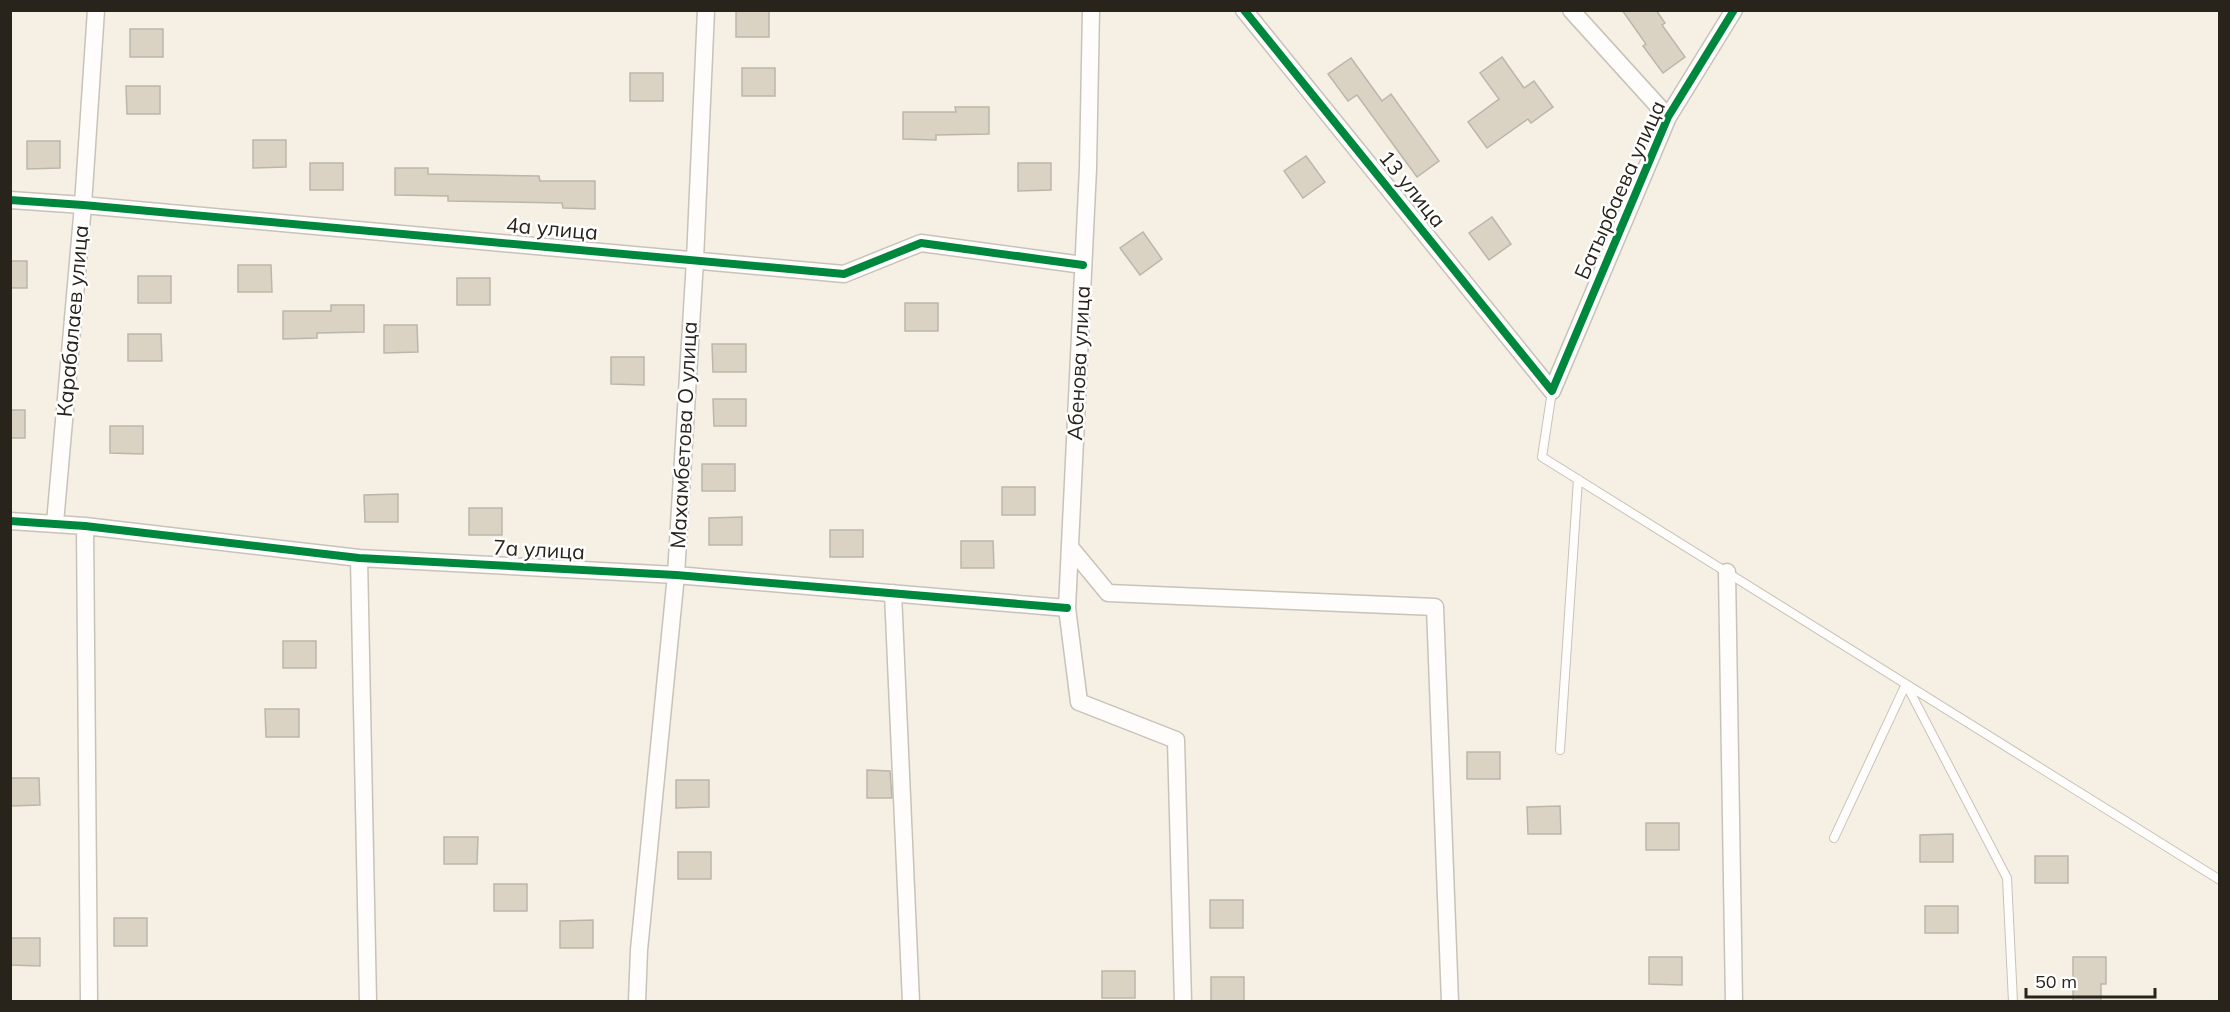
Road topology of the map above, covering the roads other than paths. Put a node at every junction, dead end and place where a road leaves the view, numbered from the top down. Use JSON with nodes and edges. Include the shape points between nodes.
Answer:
{"nodes":[{"id":1,"x":96,"y":10,"type":"edge"},
{"id":2,"x":706,"y":10,"type":"edge"},
{"id":3,"x":1091,"y":10,"type":"edge"},
{"id":4,"x":1244,"y":10,"type":"edge"},
{"id":5,"x":1571,"y":10,"type":"edge"},
{"id":6,"x":1734,"y":10,"type":"edge"},
{"id":7,"x":1668,"y":117,"type":"junction"},
{"id":8,"x":10,"y":200,"type":"edge"},
{"id":9,"x":83,"y":205,"type":"junction"},
{"id":10,"x":695,"y":260,"type":"junction"},
{"id":11,"x":1083,"y":265,"type":"junction"},
{"id":12,"x":1552,"y":391,"type":"junction"},
{"id":13,"x":1578,"y":479,"type":"junction"},
{"id":14,"x":10,"y":521,"type":"edge"},
{"id":15,"x":55,"y":523,"type":"junction"},
{"id":16,"x":85,"y":526,"type":"junction"},
{"id":17,"x":1070,"y":547,"type":"junction"},
{"id":18,"x":359,"y":558,"type":"junction"},
{"id":19,"x":1727,"y":572,"type":"junction"},
{"id":20,"x":676,"y":575,"type":"junction"},
{"id":21,"x":893,"y":593,"type":"junction"},
{"id":22,"x":1067,"y":608,"type":"junction"},
{"id":23,"x":1906,"y":684,"type":"junction"},
{"id":24,"x":1560,"y":750,"type":"dead end"},
{"id":25,"x":1834,"y":838,"type":"dead end"},
{"id":26,"x":2220,"y":880,"type":"edge"},
{"id":27,"x":89,"y":1002,"type":"edge"},
{"id":28,"x":368,"y":1002,"type":"edge"},
{"id":29,"x":636,"y":1002,"type":"edge"},
{"id":30,"x":911,"y":1002,"type":"edge"},
{"id":31,"x":1183,"y":1002,"type":"edge"},
{"id":32,"x":1450,"y":1002,"type":"edge"},
{"id":33,"x":1734,"y":1002,"type":"edge"},
{"id":34,"x":2013,"y":1002,"type":"edge"}],
"edges":[{"from":1,"to":9,"type":"street","name":"Карабалаев улица"},
{"from":2,"to":10,"type":"street","name":"Махамбетова О улица"},
{"from":3,"to":11,"type":"street","name":"Абенова улица"},
{"from":4,"to":12,"type":"street","name":"13 улица"},
{"from":5,"to":7,"type":"street"},
{"from":6,"to":7,"type":"street","name":"Батырбаева улица"},
{"from":7,"to":12,"type":"street","name":"Батырбаева улица"},
{"from":8,"to":9,"type":"street","name":"4а улица"},
{"from":9,"to":10,"type":"street","name":"4а улица"},
{"from":9,"to":15,"type":"street","name":"Карабалаев улица"},
{"from":10,"to":11,"type":"street","name":"4а улица","via":[[844,274],[921,243]]},
{"from":10,"to":20,"type":"street","name":"Махамбетова О улица"},
{"from":11,"to":17,"type":"street","name":"Абенова улица"},
{"from":12,"to":13,"type":"lane","via":[[1542,456]]},
{"from":13,"to":19,"type":"lane"},
{"from":13,"to":24,"type":"lane"},
{"from":14,"to":15,"type":"street","name":"7а улица"},
{"from":15,"to":16,"type":"street","name":"7а улица"},
{"from":16,"to":18,"type":"street","name":"7а улица"},
{"from":16,"to":27,"type":"street"},
{"from":17,"to":22,"type":"street","name":"Абенова улица"},
{"from":17,"to":32,"type":"street","via":[[1108,593],[1435,607]]},
{"from":18,"to":20,"type":"street","name":"7а улица"},
{"from":18,"to":28,"type":"street"},
{"from":19,"to":23,"type":"lane"},
{"from":19,"to":33,"type":"street"},
{"from":20,"to":21,"type":"street","name":"7а улица"},
{"from":20,"to":29,"type":"street","name":"Махамбетова О улица"},
{"from":21,"to":22,"type":"street","name":"7а улица"},
{"from":21,"to":30,"type":"street"},
{"from":22,"to":31,"type":"street","name":"Абенова улица","via":[[1079,702],[1176,740]]},
{"from":23,"to":25,"type":"lane"},
{"from":23,"to":26,"type":"lane"},
{"from":23,"to":34,"type":"lane","via":[[2007,878]]}]}
